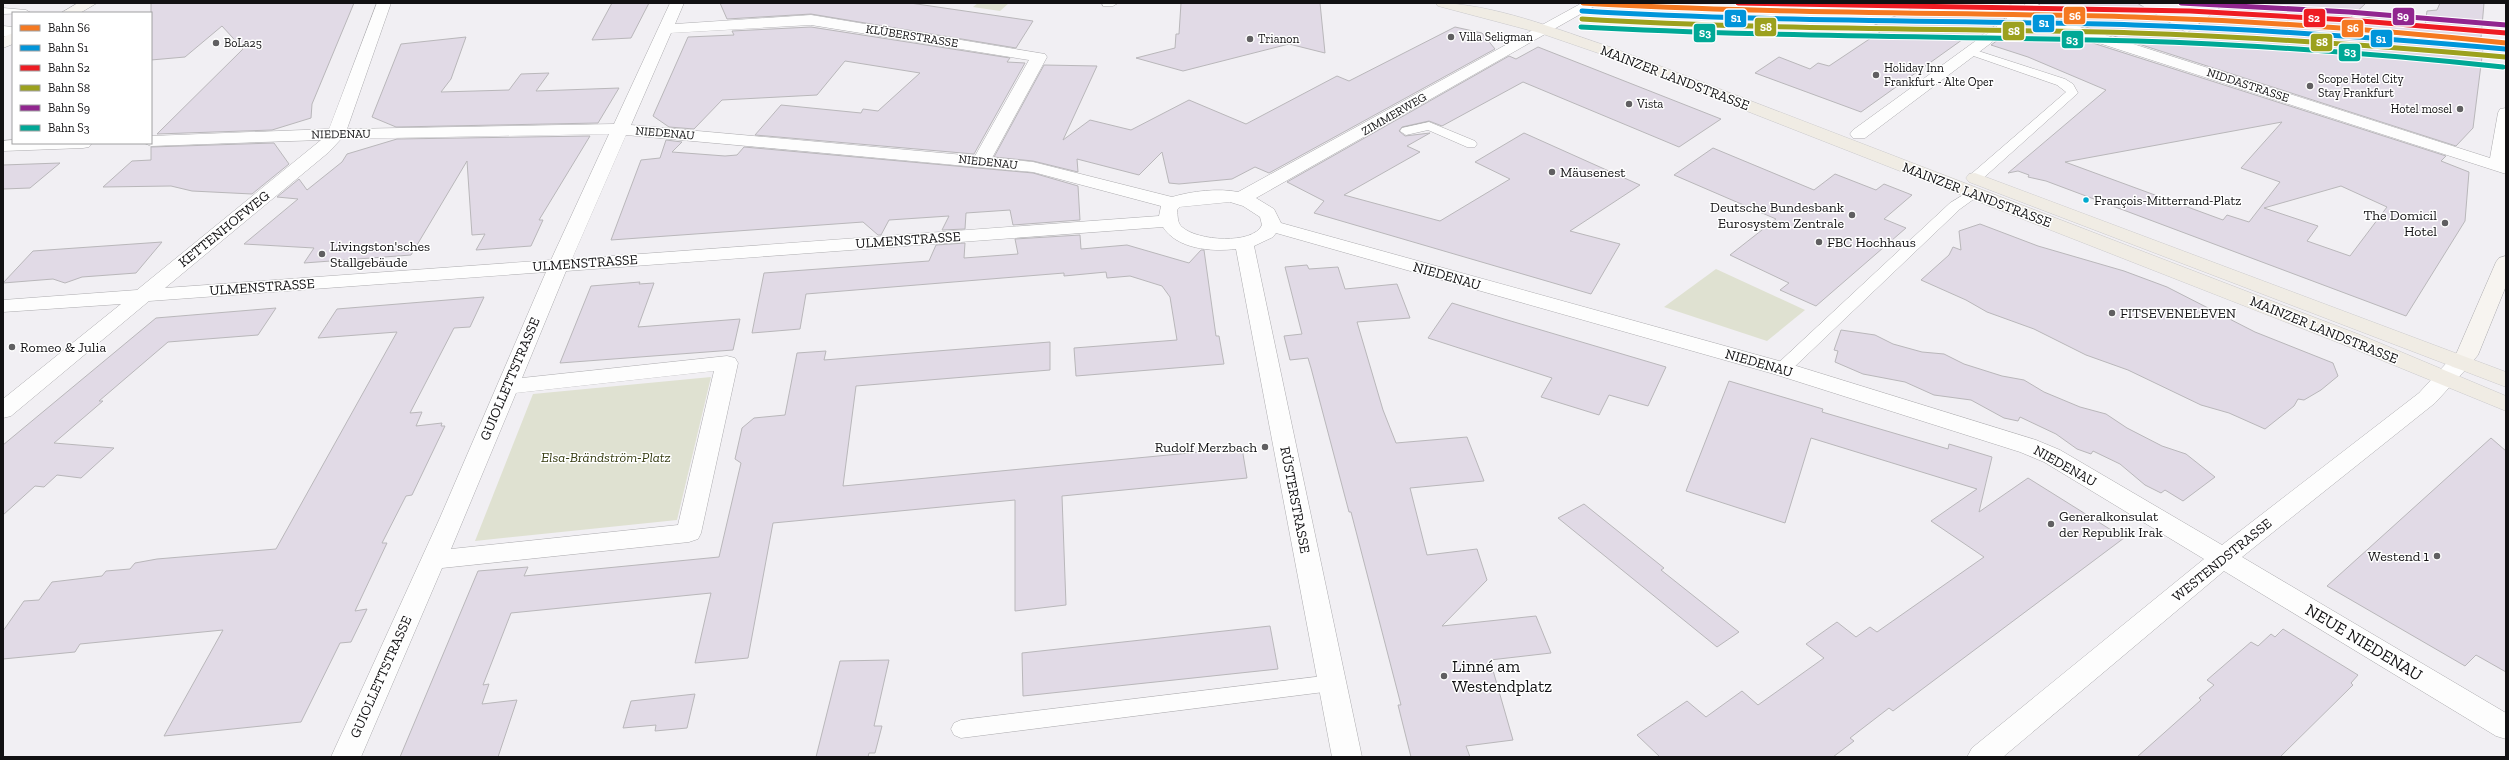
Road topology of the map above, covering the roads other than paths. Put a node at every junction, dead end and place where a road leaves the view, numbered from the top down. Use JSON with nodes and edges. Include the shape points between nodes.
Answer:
{"nodes":[{"id":1,"x":90,"y":3,"type":"edge"},
{"id":2,"x":384,"y":3,"type":"edge"},
{"id":3,"x":677,"y":3,"type":"edge"},
{"id":4,"x":1443,"y":3,"type":"edge"},
{"id":5,"x":1483,"y":3,"type":"edge"},
{"id":6,"x":1593,"y":3,"type":"edge"},
{"id":7,"x":1990,"y":3,"type":"edge"},
{"id":8,"x":2030,"y":8,"type":"edge"},
{"id":9,"x":3,"y":11,"type":"edge"},
{"id":10,"x":14,"y":12,"type":"edge"},
{"id":11,"x":70,"y":12,"type":"edge"},
{"id":12,"x":1552,"y":26,"type":"junction"},
{"id":13,"x":666,"y":29,"type":"junction"},
{"id":14,"x":12,"y":38,"type":"edge"},
{"id":15,"x":3,"y":43,"type":"edge"},
{"id":16,"x":1969,"y":51,"type":"junction"},
{"id":17,"x":2506,"y":113,"type":"edge"},
{"id":18,"x":621,"y":129,"type":"junction"},
{"id":19,"x":1406,"y":131,"type":"dead end"},
{"id":20,"x":336,"y":134,"type":"junction"},
{"id":21,"x":1859,"y":134,"type":"junction"},
{"id":22,"x":152,"y":141,"type":"edge"},
{"id":23,"x":56,"y":144,"type":"edge"},
{"id":24,"x":1471,"y":144,"type":"dead end"},
{"id":25,"x":3,"y":146,"type":"edge"},
{"id":26,"x":981,"y":161,"type":"junction"},
{"id":27,"x":2501,"y":167,"type":"edge"},
{"id":28,"x":1974,"y":186,"type":"junction"},
{"id":29,"x":1242,"y":198,"type":"junction"},
{"id":30,"x":1170,"y":212,"type":"junction"},
{"id":31,"x":1271,"y":226,"type":"junction"},
{"id":32,"x":1244,"y":243,"type":"junction"},
{"id":33,"x":2506,"y":262,"type":"edge"},
{"id":34,"x":559,"y":265,"type":"junction"},
{"id":35,"x":143,"y":295,"type":"junction"},
{"id":36,"x":3,"y":306,"type":"edge"},
{"id":37,"x":2460,"y":362,"type":"junction"},
{"id":38,"x":1782,"y":369,"type":"junction"},
{"id":39,"x":2446,"y":380,"type":"junction"},
{"id":40,"x":2506,"y":380,"type":"edge"},
{"id":41,"x":507,"y":387,"type":"junction"},
{"id":42,"x":2506,"y":404,"type":"edge"},
{"id":43,"x":3,"y":411,"type":"edge"},
{"id":44,"x":2223,"y":558,"type":"junction"},
{"id":45,"x":433,"y":560,"type":"junction"},
{"id":46,"x":1332,"y":683,"type":"junction"},
{"id":47,"x":2506,"y":727,"type":"edge"},
{"id":48,"x":961,"y":729,"type":"dead end"},
{"id":49,"x":346,"y":757,"type":"edge"},
{"id":50,"x":1347,"y":757,"type":"edge"},
{"id":51,"x":1982,"y":757,"type":"edge"}],
"edges":[{"from":1,"to":11,"type":"main road"},
{"from":2,"to":20,"type":"street","name":"KETTENHOFWEG"},
{"from":3,"to":13,"type":"street","name":"GUIOLLETTSTRASSE"},
{"from":4,"to":12,"type":"main road","name":"MAINZER LANDSTRASSE"},
{"from":5,"to":12,"type":"main road","name":"MAINZER LANDSTRASSE"},
{"from":6,"to":12,"type":"street","name":"ZIMMERWEG"},
{"from":7,"to":8,"type":"street","name":"NIDDASTRASSE"},
{"from":8,"to":16,"type":"street"},
{"from":8,"to":27,"type":"street","name":"NIDDASTRASSE"},
{"from":9,"to":10,"type":"lane"},
{"from":12,"to":21,"type":"main road","name":"MAINZER LANDSTRASSE","via":[[1597,34]]},
{"from":12,"to":28,"type":"main road","name":"MAINZER LANDSTRASSE","via":[[1606,51]]},
{"from":12,"to":29,"type":"street","name":"ZIMMERWEG"},
{"from":13,"to":18,"type":"street","name":"GUIOLLETTSTRASSE"},
{"from":13,"to":26,"type":"street","name":"KLÜBERSTRASSE","via":[[811,20],[1039,57]]},
{"from":14,"to":15,"type":"main road"},
{"from":16,"to":21,"type":"street"},
{"from":16,"to":28,"type":"lane","name":"MAINZER LANDSTRASSE","via":[[2061,82],[2069,87],[2072,93]]},
{"from":17,"to":27,"type":"street"},
{"from":18,"to":20,"type":"street","name":"NIEDENAU"},
{"from":18,"to":26,"type":"street","name":"NIEDENAU"},
{"from":18,"to":34,"type":"street","name":"GUIOLLETTSTRASSE"},
{"from":19,"to":24,"type":"lane","via":[[1429,126]]},
{"from":20,"to":22,"type":"street","name":"NIEDENAU"},
{"from":20,"to":35,"type":"street","name":"KETTENHOFWEG","via":[[323,148]]},
{"from":21,"to":28,"type":"main road","name":"MAINZER LANDSTRASSE"},
{"from":23,"to":25,"type":"street"},
{"from":26,"to":30,"type":"street","name":"NIEDENAU","via":[[1033,167]]},
{"from":28,"to":37,"type":"main road","name":"MAINZER LANDSTRASSE"},
{"from":28,"to":38,"type":"lane"},
{"from":28,"to":39,"type":"main road","name":"MAINZER LANDSTRASSE"},
{"from":29,"to":30,"type":"street","name":"ULMENSTRASSE","via":[[1186,199]]},
{"from":29,"to":31,"type":"street","via":[[1266,210],[1271,216]]},
{"from":30,"to":32,"type":"street","via":[[1178,234],[1188,239],[1221,244]]},
{"from":30,"to":34,"type":"street","name":"ULMENSTRASSE"},
{"from":31,"to":32,"type":"street","via":[[1263,235]]},
{"from":31,"to":38,"type":"street","name":"NIEDENAU"},
{"from":32,"to":46,"type":"street","name":"RÜSTERSTRASSE"},
{"from":33,"to":37,"type":"main road","via":[[2467,355]]},
{"from":34,"to":35,"type":"street","name":"ULMENSTRASSE"},
{"from":34,"to":41,"type":"street","name":"GUIOLLETTSTRASSE"},
{"from":35,"to":36,"type":"street","name":"ULMENSTRASSE"},
{"from":35,"to":43,"type":"street","name":"KETTENHOFWEG"},
{"from":37,"to":39,"type":"street","name":"WESTENDSTRASSE"},
{"from":37,"to":40,"type":"main road","name":"MAINZER LANDSTRASSE"},
{"from":38,"to":44,"type":"street","name":"NIEDENAU","via":[[2028,446],[2052,456]]},
{"from":39,"to":42,"type":"main road","name":"MAINZER LANDSTRASSE"},
{"from":39,"to":44,"type":"street","name":"WESTENDSTRASSE","via":[[2427,398]]},
{"from":41,"to":45,"type":"street","name":"GUIOLLETTSTRASSE"},
{"from":41,"to":45,"type":"street","via":[[727,363],[689,533]]},
{"from":44,"to":47,"type":"street","name":"NEUE NIEDENAU"},
{"from":44,"to":51,"type":"street","name":"WESTENDSTRASSE"},
{"from":45,"to":49,"type":"street","name":"GUIOLLETTSTRASSE"},
{"from":46,"to":48,"type":"lane"},
{"from":46,"to":50,"type":"street","name":"RÜSTERSTRASSE"}]}
